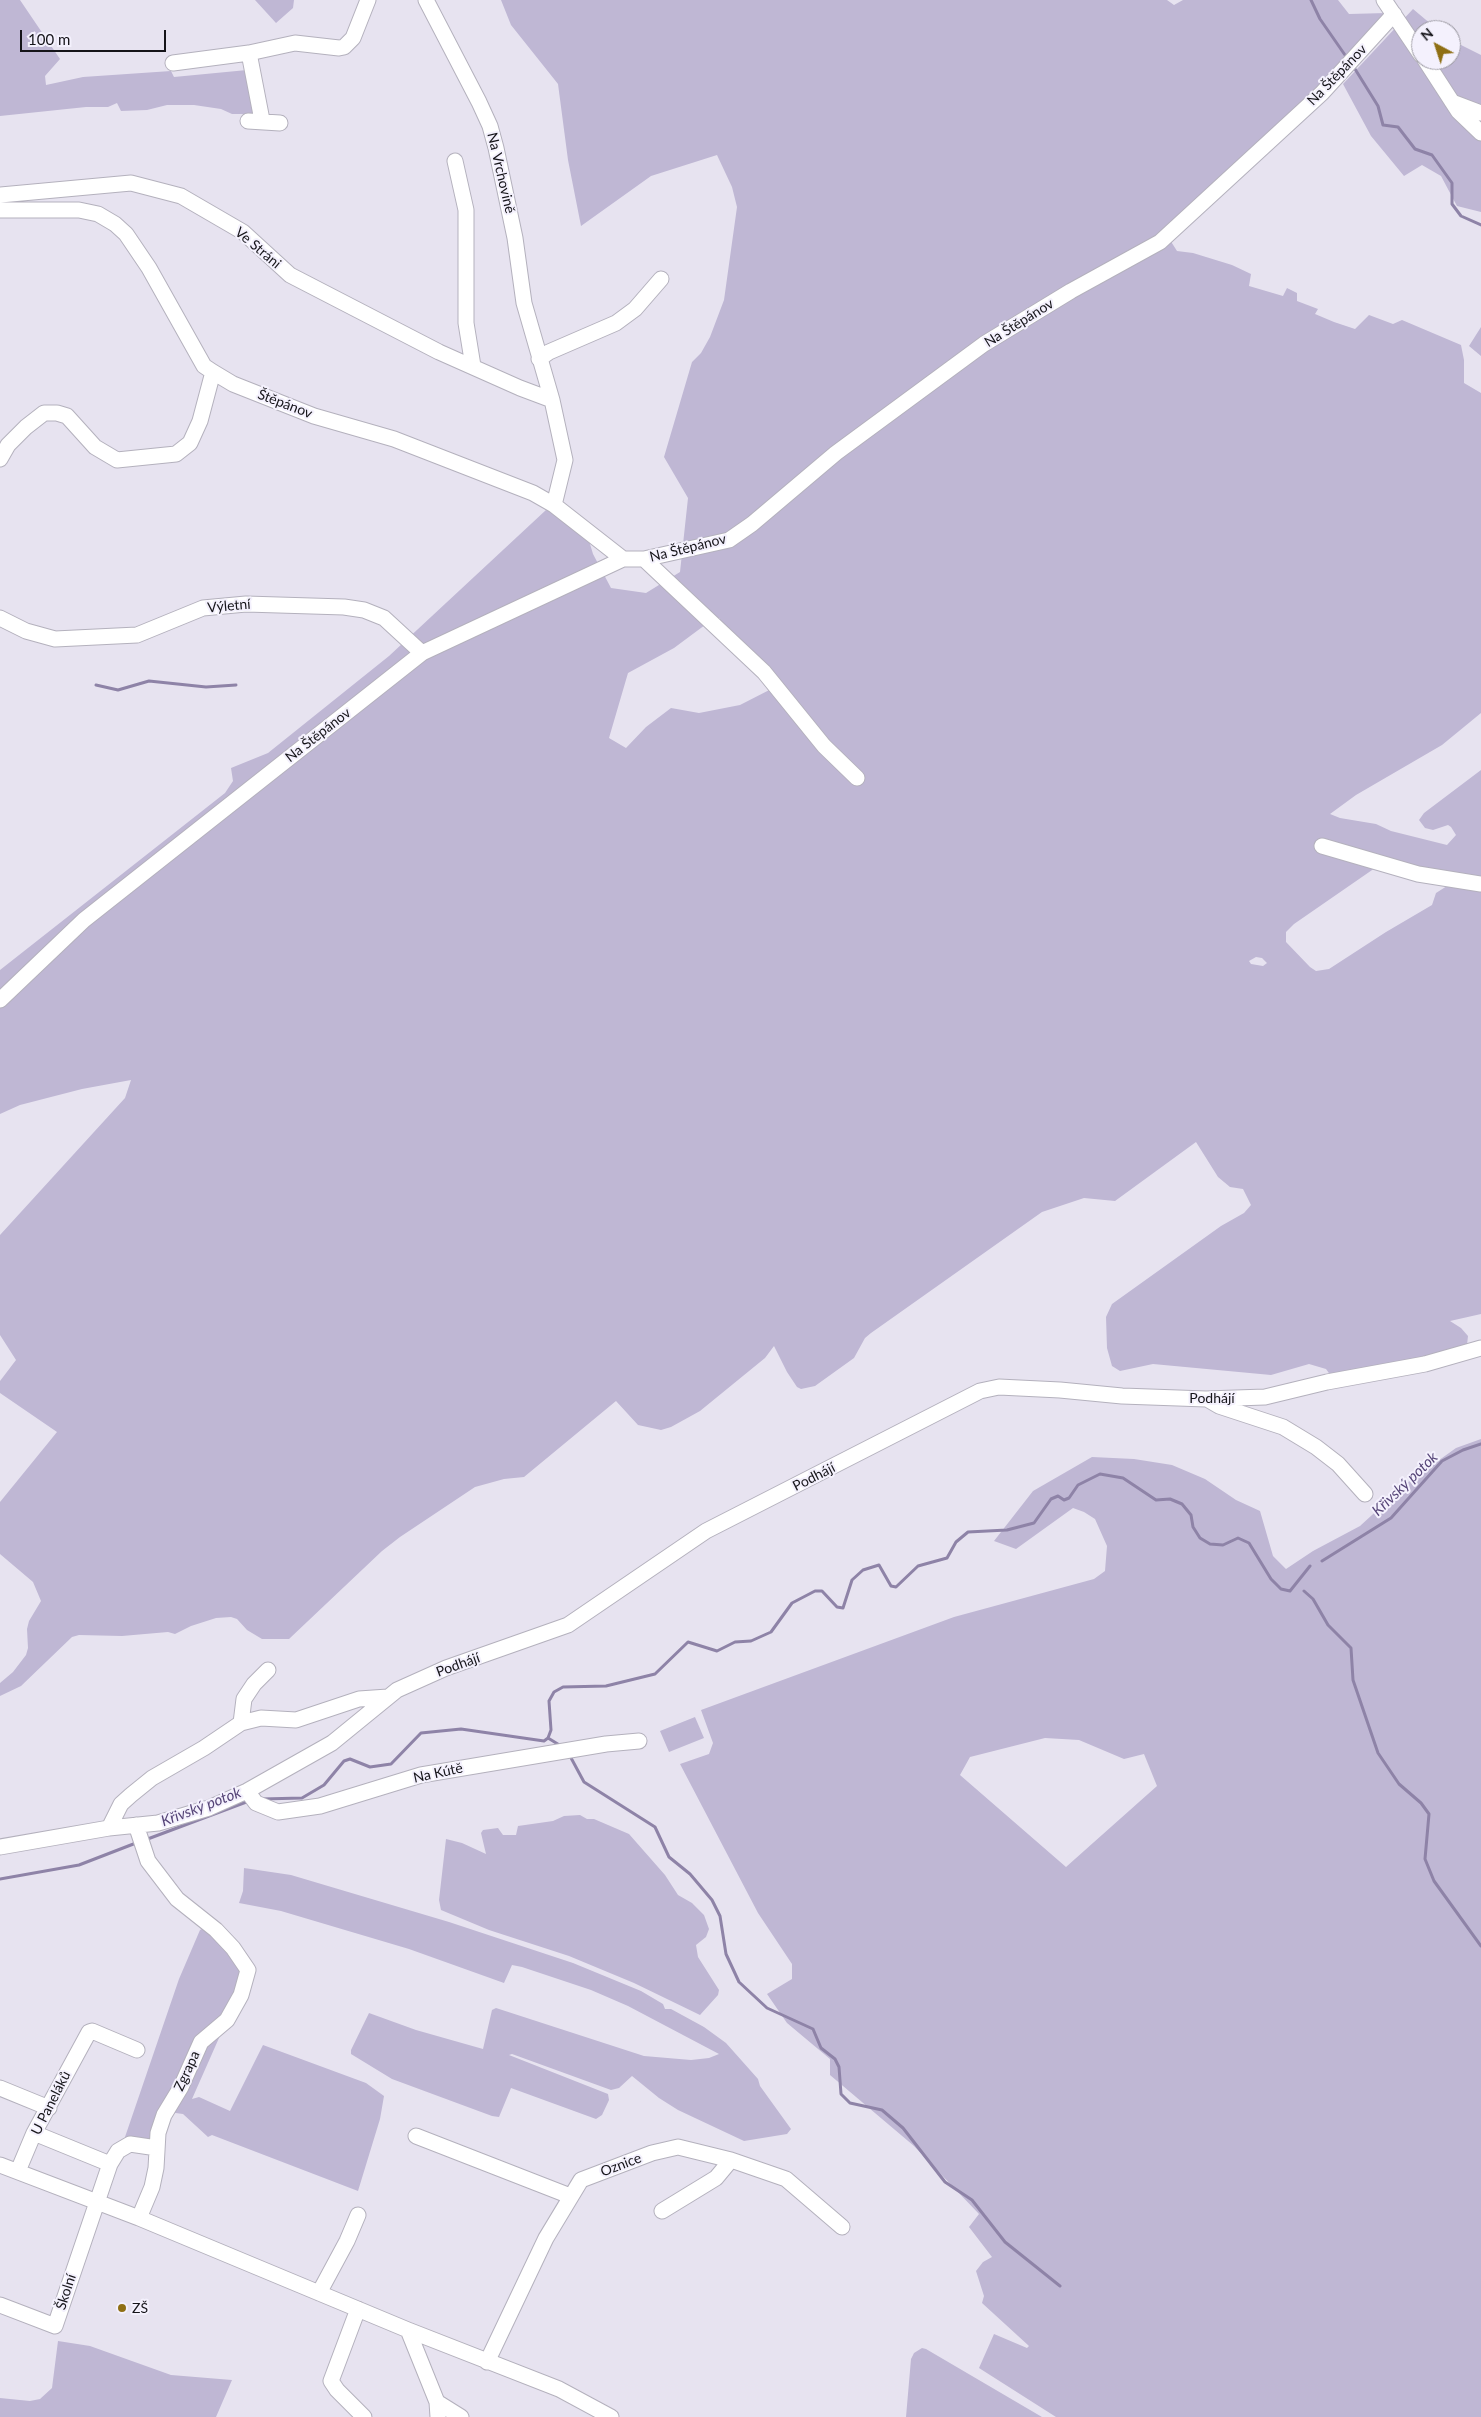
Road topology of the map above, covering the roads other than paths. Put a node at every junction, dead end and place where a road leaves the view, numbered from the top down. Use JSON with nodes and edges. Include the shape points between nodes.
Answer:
{"nodes":[{"id":1,"x":368,"y":0,"type":"edge"},
{"id":2,"x":426,"y":0,"type":"edge"},
{"id":3,"x":1384,"y":0,"type":"edge"},
{"id":4,"x":1394,"y":14,"type":"junction"},
{"id":5,"x":1411,"y":39,"type":"edge"},
{"id":6,"x":249,"y":54,"type":"junction"},
{"id":7,"x":182,"y":57,"type":"dead end"},
{"id":8,"x":1431,"y":70,"type":"edge"},
{"id":9,"x":1452,"y":102,"type":"junction"},
{"id":10,"x":1481,"y":112,"type":"edge"},
{"id":11,"x":280,"y":122,"type":"dead end"},
{"id":12,"x":1480,"y":132,"type":"edge"},
{"id":13,"x":456,"y":161,"type":"dead end"},
{"id":14,"x":0,"y":195,"type":"edge"},
{"id":15,"x":0,"y":210,"type":"edge"},
{"id":16,"x":661,"y":279,"type":"dead end"},
{"id":17,"x":540,"y":359,"type":"junction"},
{"id":18,"x":473,"y":366,"type":"junction"},
{"id":19,"x":213,"y":372,"type":"junction"},
{"id":20,"x":552,"y":400,"type":"junction"},
{"id":21,"x":0,"y":459,"type":"edge"},
{"id":22,"x":554,"y":506,"type":"junction"},
{"id":23,"x":622,"y":559,"type":"junction"},
{"id":24,"x":644,"y":559,"type":"junction"},
{"id":25,"x":0,"y":618,"type":"edge"},
{"id":26,"x":422,"y":653,"type":"junction"},
{"id":27,"x":857,"y":778,"type":"dead end"},
{"id":28,"x":1322,"y":846,"type":"dead end"},
{"id":29,"x":1481,"y":884,"type":"edge"},
{"id":30,"x":0,"y":1000,"type":"edge"},
{"id":31,"x":1481,"y":1348,"type":"edge"},
{"id":32,"x":1206,"y":1398,"type":"junction"},
{"id":33,"x":1366,"y":1494,"type":"dead end"},
{"id":34,"x":268,"y":1670,"type":"dead end"},
{"id":35,"x":388,"y":1696,"type":"junction"},
{"id":36,"x":241,"y":1723,"type":"junction"},
{"id":37,"x":639,"y":1741,"type":"dead end"},
{"id":38,"x":251,"y":1797,"type":"junction"},
{"id":39,"x":109,"y":1828,"type":"junction"},
{"id":40,"x":139,"y":1836,"type":"junction"},
{"id":41,"x":0,"y":1847,"type":"edge"},
{"id":42,"x":137,"y":2050,"type":"dead end"},
{"id":43,"x":0,"y":2088,"type":"edge"},
{"id":44,"x":49,"y":2108,"type":"junction"},
{"id":45,"x":34,"y":2133,"type":"junction"},
{"id":46,"x":416,"y":2136,"type":"dead end"},
{"id":47,"x":157,"y":2148,"type":"junction"},
{"id":48,"x":731,"y":2160,"type":"junction"},
{"id":49,"x":0,"y":2164,"type":"edge"},
{"id":50,"x":110,"y":2164,"type":"junction"},
{"id":51,"x":18,"y":2171,"type":"junction"},
{"id":52,"x":570,"y":2196,"type":"junction"},
{"id":53,"x":96,"y":2202,"type":"junction"},
{"id":54,"x":662,"y":2211,"type":"dead end"},
{"id":55,"x":358,"y":2215,"type":"dead end"},
{"id":56,"x":139,"y":2218,"type":"junction"},
{"id":57,"x":842,"y":2227,"type":"dead end"},
{"id":58,"x":319,"y":2293,"type":"junction"},
{"id":59,"x":0,"y":2305,"type":"edge"},
{"id":60,"x":358,"y":2309,"type":"junction"},
{"id":61,"x":408,"y":2330,"type":"junction"},
{"id":62,"x":487,"y":2362,"type":"junction"},
{"id":63,"x":438,"y":2409,"type":"edge"},
{"id":64,"x":364,"y":2417,"type":"edge"},
{"id":65,"x":461,"y":2417,"type":"edge"},
{"id":66,"x":612,"y":2417,"type":"edge"}],
"edges":[{"from":1,"to":6,"type":"street","via":[[353,38],[344,47],[294,43]]},
{"from":2,"to":17,"type":"street","name":"Na Vrchovině","via":[[490,126],[515,238],[524,303]]},
{"from":3,"to":4,"type":"street"},
{"from":4,"to":5,"type":"street"},
{"from":4,"to":24,"type":"street","name":"Na Štěpánov","via":[[1322,93],[1160,242],[984,344],[836,453],[730,540]]},
{"from":6,"to":7,"type":"street"},
{"from":6,"to":11,"type":"street","via":[[255,121]]},
{"from":8,"to":9,"type":"street"},
{"from":9,"to":10,"type":"street"},
{"from":9,"to":12,"type":"street"},
{"from":13,"to":18,"type":"street","via":[[466,210],[466,323]]},
{"from":14,"to":18,"type":"street","name":"Ve Stráni","via":[[131,183],[181,196],[243,232],[290,275],[439,352]]},
{"from":15,"to":19,"type":"street","name":"Štěpánov","via":[[79,210],[98,214],[114,224],[126,234],[149,268],[204,366]]},
{"from":16,"to":17,"type":"street","via":[[635,309],[616,323]]},
{"from":17,"to":20,"type":"street","name":"Na Vrchovině"},
{"from":18,"to":20,"type":"street","name":"Ve Stráni"},
{"from":19,"to":21,"type":"street","via":[[190,443],[176,454],[117,460],[95,447],[67,416],[44,413],[8,445]]},
{"from":19,"to":22,"type":"street","name":"Štěpánov","via":[[233,384],[314,416],[394,440],[533,494]]},
{"from":20,"to":22,"type":"street","name":"Na Vrchovině","via":[[565,460]]},
{"from":22,"to":23,"type":"street","name":"Štěpánov"},
{"from":23,"to":24,"type":"street","name":"Na Štěpánov"},
{"from":23,"to":26,"type":"street","name":"Na Štěpánov"},
{"from":24,"to":27,"type":"street","via":[[764,672],[824,746]]},
{"from":25,"to":26,"type":"street","name":"Výletní","via":[[26,631],[55,639],[137,635],[203,608],[246,604],[344,607],[384,618]]},
{"from":26,"to":30,"type":"street","name":"Na Štěpánov","via":[[84,920]]},
{"from":28,"to":29,"type":"street","via":[[1418,874]]},
{"from":31,"to":32,"type":"street","name":"Podhájí","via":[[1425,1364],[1265,1397]]},
{"from":32,"to":33,"type":"street","via":[[1219,1406],[1283,1427],[1338,1464]]},
{"from":32,"to":35,"type":"street","name":"Podhájí","via":[[999,1387],[980,1391],[706,1531],[568,1626],[446,1668]]},
{"from":34,"to":36,"type":"street","via":[[244,1699]]},
{"from":35,"to":36,"type":"street","via":[[359,1698],[296,1720],[261,1718]]},
{"from":35,"to":38,"type":"street","name":"Podhájí","via":[[332,1743]]},
{"from":36,"to":39,"type":"street","via":[[152,1778],[121,1804]]},
{"from":37,"to":38,"type":"street","name":"Na Kútě","via":[[421,1775],[320,1806],[278,1812]]},
{"from":38,"to":40,"type":"street","name":"Podhájí","via":[[158,1823]]},
{"from":39,"to":40,"type":"street","name":"Podhájí"},
{"from":39,"to":41,"type":"street","name":"Podhájí"},
{"from":40,"to":47,"type":"street","name":"Zgrapa","via":[[148,1861],[177,1899],[233,1948],[248,1970],[241,1995],[227,2020],[200,2042],[181,2087],[164,2115]]},
{"from":42,"to":44,"type":"street","name":"U Paneláků","via":[[92,2031],[85,2036]]},
{"from":43,"to":44,"type":"street"},
{"from":44,"to":45,"type":"street","name":"U Paneláků"},
{"from":45,"to":50,"type":"street"},
{"from":45,"to":51,"type":"street","name":"U Paneláků"},
{"from":46,"to":52,"type":"street"},
{"from":47,"to":50,"type":"street","via":[[130,2144],[118,2151]]},
{"from":47,"to":56,"type":"street","name":"Zgrapa","via":[[152,2187]]},
{"from":48,"to":52,"type":"street","name":"Oznice","via":[[678,2147],[581,2180]]},
{"from":48,"to":54,"type":"street","via":[[716,2178]]},
{"from":48,"to":57,"type":"street","name":"Oznice","via":[[786,2178]]},
{"from":49,"to":51,"type":"street"},
{"from":50,"to":53,"type":"street"},
{"from":51,"to":53,"type":"street"},
{"from":52,"to":62,"type":"street","name":"Oznice","via":[[546,2238]]},
{"from":53,"to":56,"type":"street"},
{"from":53,"to":59,"type":"street","name":"Školní","via":[[55,2326]]},
{"from":55,"to":58,"type":"street"},
{"from":56,"to":58,"type":"street"},
{"from":58,"to":60,"type":"street"},
{"from":60,"to":61,"type":"street"},
{"from":60,"to":64,"type":"street","via":[[331,2381]]},
{"from":61,"to":62,"type":"street"},
{"from":61,"to":63,"type":"street"},
{"from":62,"to":66,"type":"street","via":[[558,2389]]},
{"from":63,"to":65,"type":"street"}]}
